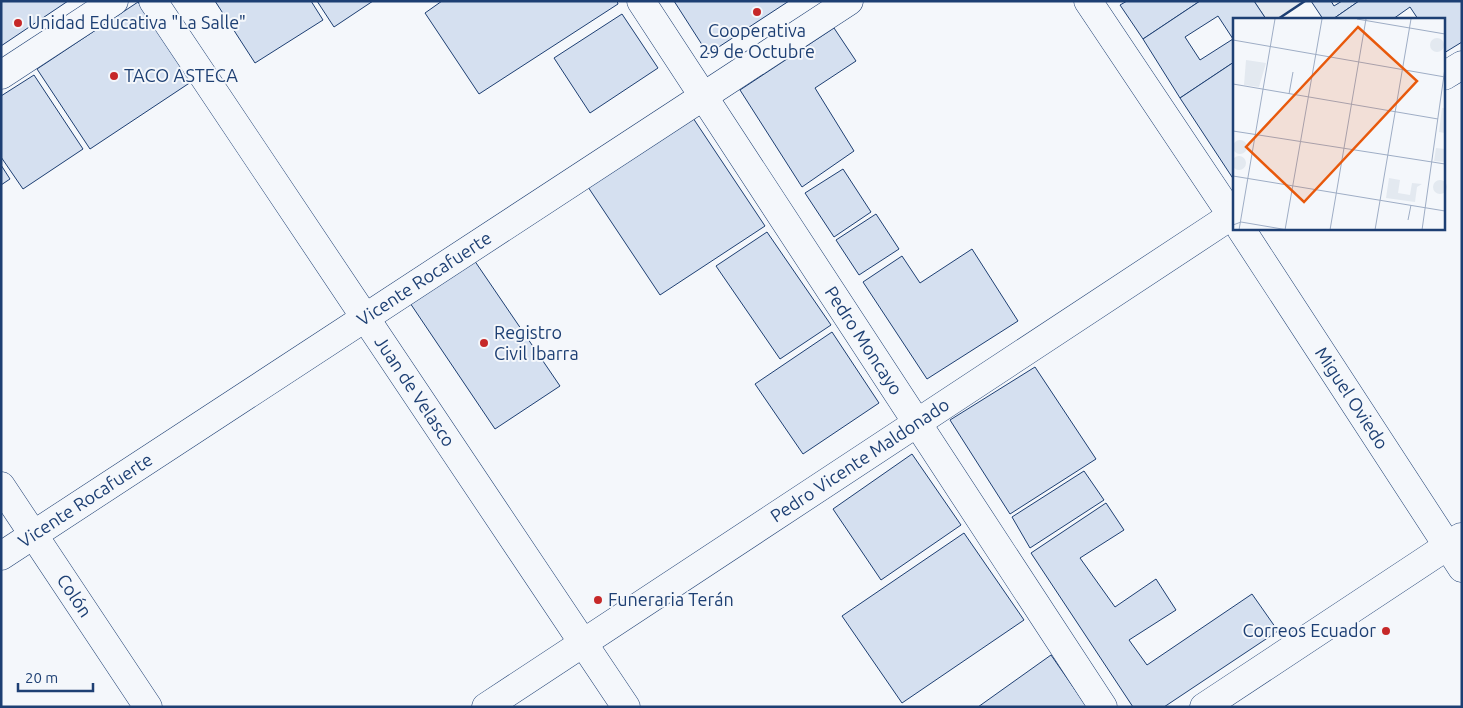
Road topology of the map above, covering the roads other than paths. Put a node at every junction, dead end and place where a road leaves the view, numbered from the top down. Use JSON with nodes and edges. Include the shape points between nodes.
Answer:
{"nodes":[{"id":1,"x":114,"y":1,"type":"edge"},
{"id":2,"x":153,"y":1,"type":"edge"},
{"id":3,"x":641,"y":1,"type":"edge"},
{"id":4,"x":849,"y":1,"type":"edge"},
{"id":5,"x":1088,"y":1,"type":"edge"},
{"id":6,"x":1462,"y":65,"type":"edge"},
{"id":7,"x":1446,"y":75,"type":"edge"},
{"id":8,"x":1,"y":76,"type":"edge"},
{"id":9,"x":703,"y":97,"type":"junction"},
{"id":10,"x":1233,"y":216,"type":"edge"},
{"id":11,"x":1233,"y":220,"type":"edge"},
{"id":12,"x":1242,"y":230,"type":"edge"},
{"id":13,"x":366,"y":318,"type":"junction"},
{"id":14,"x":917,"y":423,"type":"junction"},
{"id":15,"x":1,"y":486,"type":"edge"},
{"id":16,"x":34,"y":535,"type":"junction"},
{"id":17,"x":1457,"y":550,"type":"edge"},
{"id":18,"x":1,"y":556,"type":"edge"},
{"id":19,"x":583,"y":643,"type":"junction"},
{"id":20,"x":148,"y":707,"type":"edge"},
{"id":21,"x":486,"y":707,"type":"edge"},
{"id":22,"x":626,"y":707,"type":"edge"},
{"id":23,"x":1103,"y":707,"type":"edge"},
{"id":24,"x":1204,"y":707,"type":"edge"}],
"edges":[{"from":1,"to":8,"type":"street"},
{"from":2,"to":13,"type":"street","name":"Juan de Velasco"},
{"from":3,"to":9,"type":"street","name":"Pedro Moncayo"},
{"from":4,"to":9,"type":"street","name":"Vicente Rocafuerte"},
{"from":5,"to":10,"type":"street","name":"Miguel Oviedo"},
{"from":6,"to":7,"type":"street"},
{"from":9,"to":13,"type":"street","name":"Vicente Rocafuerte"},
{"from":9,"to":14,"type":"street","name":"Pedro Moncayo"},
{"from":11,"to":14,"type":"street","name":"Pedro Vicente Maldonado"},
{"from":12,"to":17,"type":"street","name":"Miguel Oviedo"},
{"from":13,"to":16,"type":"street","name":"Vicente Rocafuerte"},
{"from":13,"to":19,"type":"street","name":"Juan de Velasco"},
{"from":14,"to":19,"type":"street","name":"Pedro Vicente Maldonado"},
{"from":14,"to":23,"type":"street","name":"Pedro Moncayo"},
{"from":15,"to":16,"type":"street","name":"Colón"},
{"from":16,"to":18,"type":"street","name":"Vicente Rocafuerte"},
{"from":16,"to":20,"type":"street","name":"Colón"},
{"from":17,"to":24,"type":"street"},
{"from":19,"to":21,"type":"street","name":"Pedro Vicente Maldonado"},
{"from":19,"to":22,"type":"street","name":"Juan de Velasco"}]}
